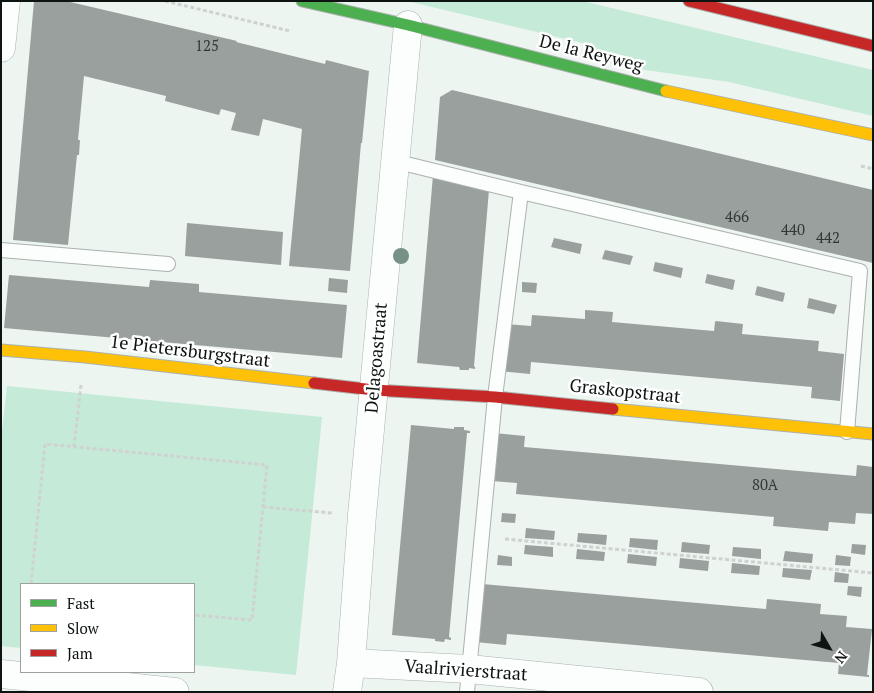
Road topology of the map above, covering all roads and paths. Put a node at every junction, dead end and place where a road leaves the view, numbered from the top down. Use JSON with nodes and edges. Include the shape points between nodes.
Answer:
{"nodes":[{"id":1,"x":6,"y":1,"type":"edge"},
{"id":2,"x":302,"y":1,"type":"edge"},
{"id":3,"x":690,"y":1,"type":"edge"},
{"id":4,"x":408,"y":24,"type":"junction"},
{"id":5,"x":873,"y":46,"type":"edge"},
{"id":6,"x":1,"y":48,"type":"edge"},
{"id":7,"x":873,"y":135,"type":"edge"},
{"id":8,"x":394,"y":160,"type":"junction"},
{"id":9,"x":521,"y":192,"type":"junction"},
{"id":10,"x":1,"y":250,"type":"edge"},
{"id":11,"x":168,"y":264,"type":"dead end"},
{"id":12,"x":1,"y":350,"type":"edge"},
{"id":13,"x":84,"y":357,"type":"junction"},
{"id":14,"x":374,"y":390,"type":"junction"},
{"id":15,"x":495,"y":397,"type":"junction"},
{"id":16,"x":847,"y":432,"type":"junction"},
{"id":17,"x":873,"y":434,"type":"edge"},
{"id":18,"x":74,"y":447,"type":"junction"},
{"id":19,"x":263,"y":508,"type":"junction"},
{"id":20,"x":362,"y":515,"type":"junction"},
{"id":21,"x":502,"y":539,"type":"dead end"},
{"id":22,"x":873,"y":572,"type":"edge"},
{"id":23,"x":31,"y":583,"type":"edge"},
{"id":24,"x":195,"y":615,"type":"edge"},
{"id":25,"x":351,"y":663,"type":"junction"},
{"id":26,"x":1,"y":674,"type":"edge"},
{"id":27,"x":468,"y":680,"type":"edge"},
{"id":28,"x":175,"y":692,"type":"edge"},
{"id":29,"x":347,"y":692,"type":"edge"},
{"id":30,"x":699,"y":692,"type":"edge"}],
"edges":[{"from":1,"to":6,"type":"street"},
{"from":2,"to":4,"type":"street","name":"De la Reyweg"},
{"from":3,"to":5,"type":"street"},
{"from":4,"to":7,"type":"street","name":"De la Reyweg","via":[[658,89]]},
{"from":4,"to":8,"type":"street","name":"Delagoastraat"},
{"from":8,"to":9,"type":"lane"},
{"from":8,"to":14,"type":"street","name":"Delagoastraat"},
{"from":9,"to":15,"type":"lane"},
{"from":9,"to":16,"type":"lane","via":[[860,271]]},
{"from":10,"to":11,"type":"lane"},
{"from":12,"to":13,"type":"street","name":"1e Pietersburgstraat"},
{"from":13,"to":14,"type":"street","name":"1e Pietersburgstraat"},
{"from":13,"to":18,"type":"path"},
{"from":14,"to":15,"type":"street","name":"Graskopstraat"},
{"from":14,"to":20,"type":"street","name":"Delagoastraat"},
{"from":15,"to":16,"type":"street","name":"Graskopstraat"},
{"from":15,"to":27,"type":"lane"},
{"from":16,"to":17,"type":"street","name":"Graskopstraat"},
{"from":18,"to":19,"type":"path","via":[[267,466]]},
{"from":18,"to":23,"type":"path","via":[[44,444]]},
{"from":19,"to":20,"type":"path"},
{"from":19,"to":24,"type":"path","via":[[252,620]]},
{"from":20,"to":25,"type":"street","name":"Delagoastraat"},
{"from":21,"to":22,"type":"path"},
{"from":25,"to":27,"type":"street","name":"Vaalrivierstraat"},
{"from":25,"to":29,"type":"street","name":"Delagoastraat"},
{"from":26,"to":28,"type":"street"},
{"from":27,"to":30,"type":"street","name":"Vaalrivierstraat"}]}
